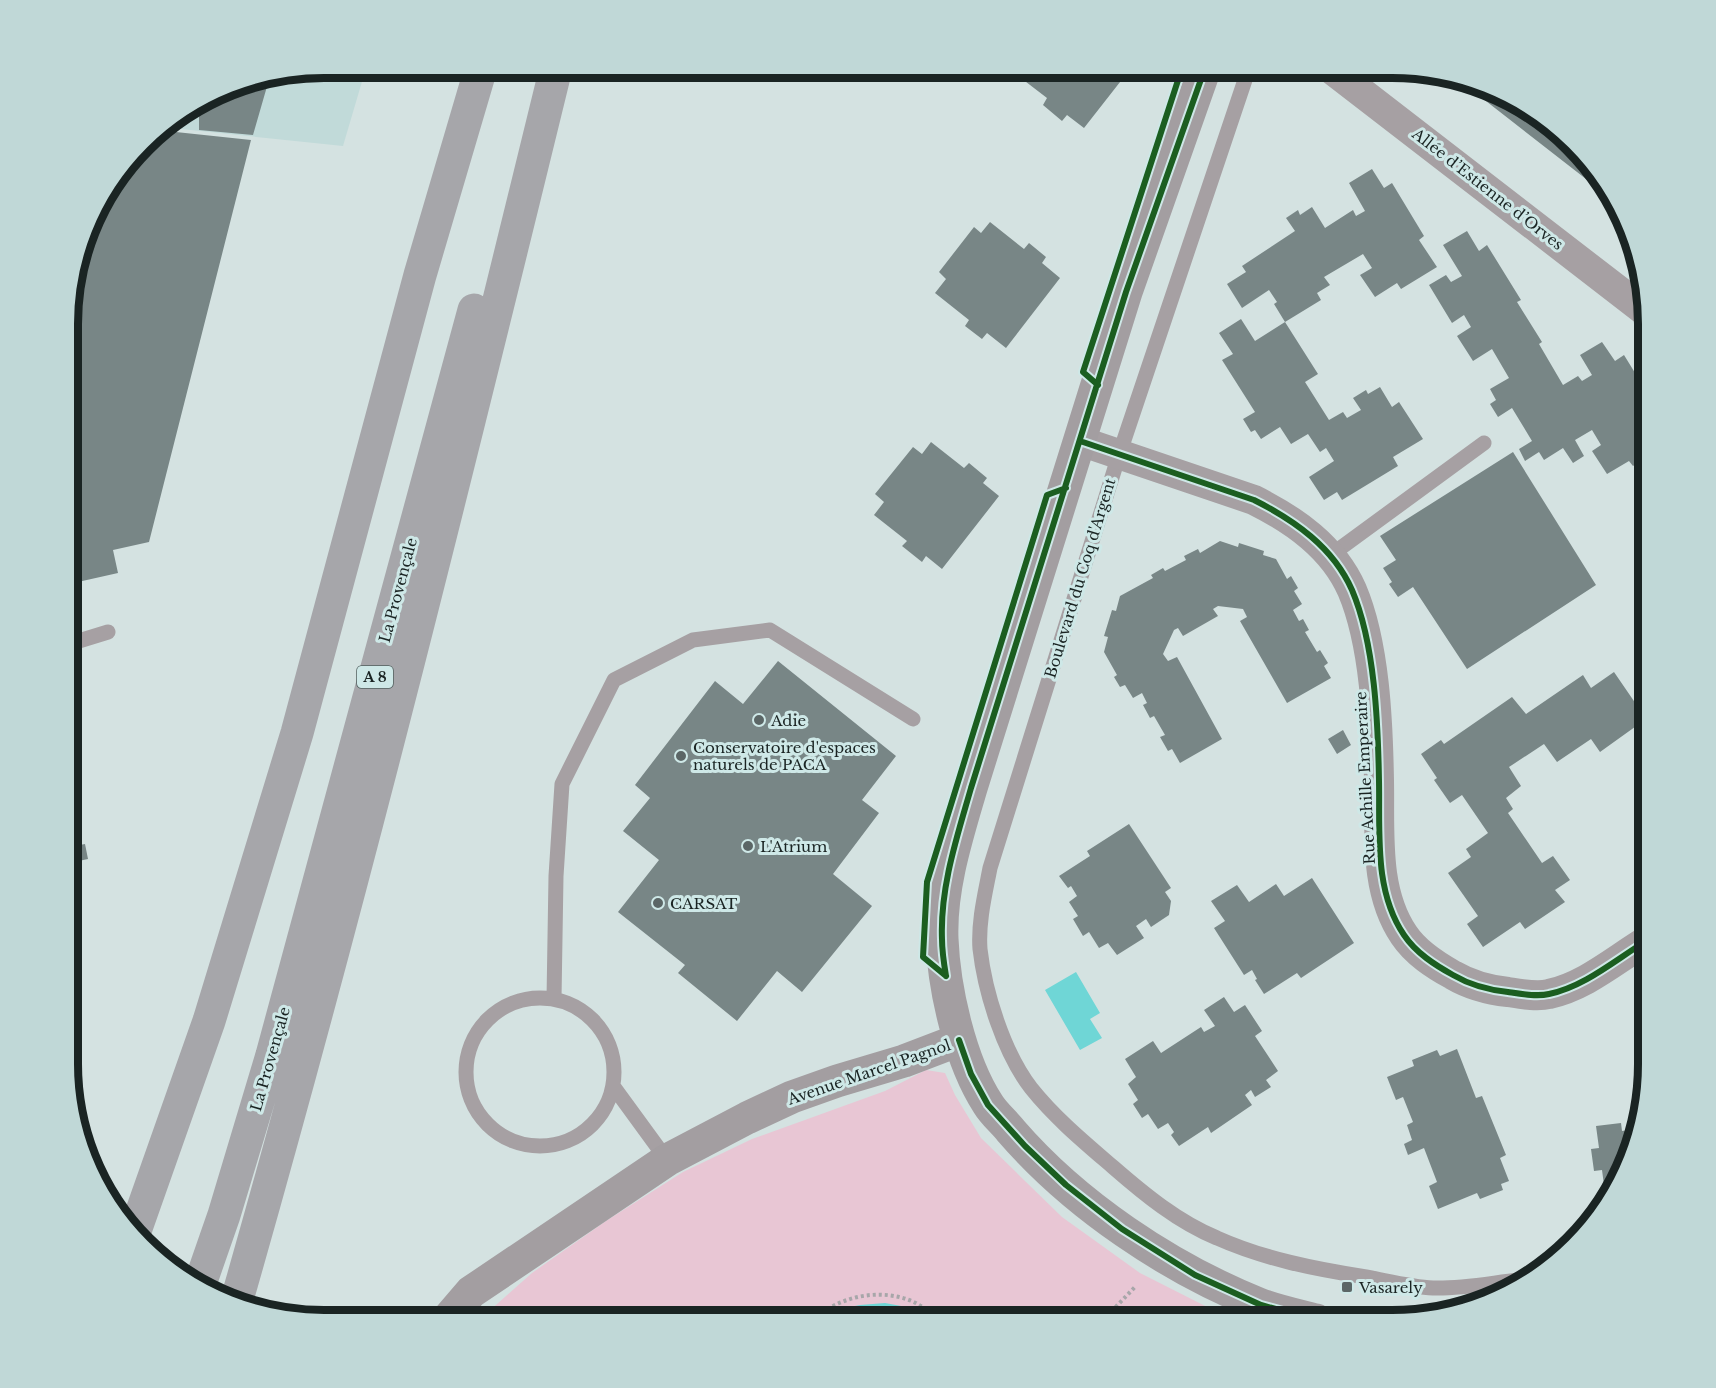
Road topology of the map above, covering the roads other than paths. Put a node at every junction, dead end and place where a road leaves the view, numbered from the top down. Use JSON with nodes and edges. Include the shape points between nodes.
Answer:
{"nodes":[{"id":1,"x":478,"y":78,"type":"edge"},
{"id":2,"x":540,"y":78,"type":"edge"},
{"id":3,"x":554,"y":78,"type":"edge"},
{"id":4,"x":1201,"y":78,"type":"edge"},
{"id":5,"x":1246,"y":78,"type":"edge"},
{"id":6,"x":1343,"y":78,"type":"edge"},
{"id":7,"x":1637,"y":305,"type":"edge"},
{"id":8,"x":1080,"y":441,"type":"junction"},
{"id":9,"x":1484,"y":443,"type":"dead end"},
{"id":10,"x":1119,"y":454,"type":"junction"},
{"id":11,"x":1331,"y":555,"type":"junction"},
{"id":12,"x":108,"y":632,"type":"dead end"},
{"id":13,"x":78,"y":641,"type":"edge"},
{"id":14,"x":913,"y":719,"type":"dead end"},
{"id":15,"x":1638,"y":946,"type":"edge"},
{"id":16,"x":554,"y":999,"type":"junction"},
{"id":17,"x":959,"y":1040,"type":"junction"},
{"id":18,"x":613,"y":1086,"type":"junction"},
{"id":19,"x":667,"y":1160,"type":"junction"},
{"id":20,"x":137,"y":1224,"type":"edge"},
{"id":21,"x":202,"y":1278,"type":"edge"},
{"id":22,"x":1508,"y":1281,"type":"edge"},
{"id":23,"x":238,"y":1294,"type":"edge"},
{"id":24,"x":456,"y":1310,"type":"edge"},
{"id":25,"x":1279,"y":1310,"type":"edge"}],
"edges":[{"from":1,"to":20,"type":"highway","via":[[420,275],[297,733],[209,1021]]},
{"from":2,"to":21,"type":"highway","name":"La Provençale","number":"A 8","via":[[272,1055]]},
{"from":3,"to":23,"type":"highway","via":[[388,744]]},
{"from":4,"to":8,"type":"street"},
{"from":5,"to":10,"type":"lane","name":"Boulevard du Coq d'Argent"},
{"from":6,"to":7,"type":"street","name":"Allée d’Estienne d’Orves"},
{"from":8,"to":10,"type":"street","name":"Rue Achille Emperaire"},
{"from":8,"to":17,"type":"street","via":[[951,860],[942,938]]},
{"from":9,"to":11,"type":"lane"},
{"from":10,"to":11,"type":"street","name":"Rue Achille Emperaire","via":[[1254,500],[1280,513]]},
{"from":10,"to":22,"type":"lane","name":"Boulevard du Coq d'Argent","via":[[990,868],[982,907],[980,947],[988,987],[1016,1065],[1061,1121],[1121,1174],[1168,1211],[1215,1238],[1291,1263],[1402,1284],[1432,1288]]},
{"from":11,"to":15,"type":"street","name":"Rue Achille Emperaire","via":[[1352,589],[1367,637],[1378,743],[1381,876],[1389,905],[1404,935],[1419,952],[1462,980],[1489,990],[1518,994],[1548,994],[1581,982]]},
{"from":12,"to":13,"type":"lane"},
{"from":14,"to":16,"type":"lane","via":[[770,630],[693,640],[614,680],[562,784]]},
{"from":16,"to":18,"type":"lane","via":[[576,1006],[595,1021],[608,1040],[614,1063]]},
{"from":16,"to":18,"type":"lane","via":[[529,998],[505,1006],[485,1021],[471,1042],[465,1066],[467,1091],[478,1114],[499,1134],[517,1144],[543,1147],[567,1142],[589,1129],[604,1109]]},
{"from":17,"to":19,"type":"street","name":"Avenue Marcel Pagnol","via":[[792,1097]]},
{"from":17,"to":25,"type":"street","name":"Avenue Marcel Pagnol","via":[[988,1105],[1066,1185],[1122,1229],[1195,1275]]},
{"from":18,"to":19,"type":"lane"},
{"from":19,"to":24,"type":"street","name":"Avenue Marcel Pagnol","via":[[471,1292]]}]}
